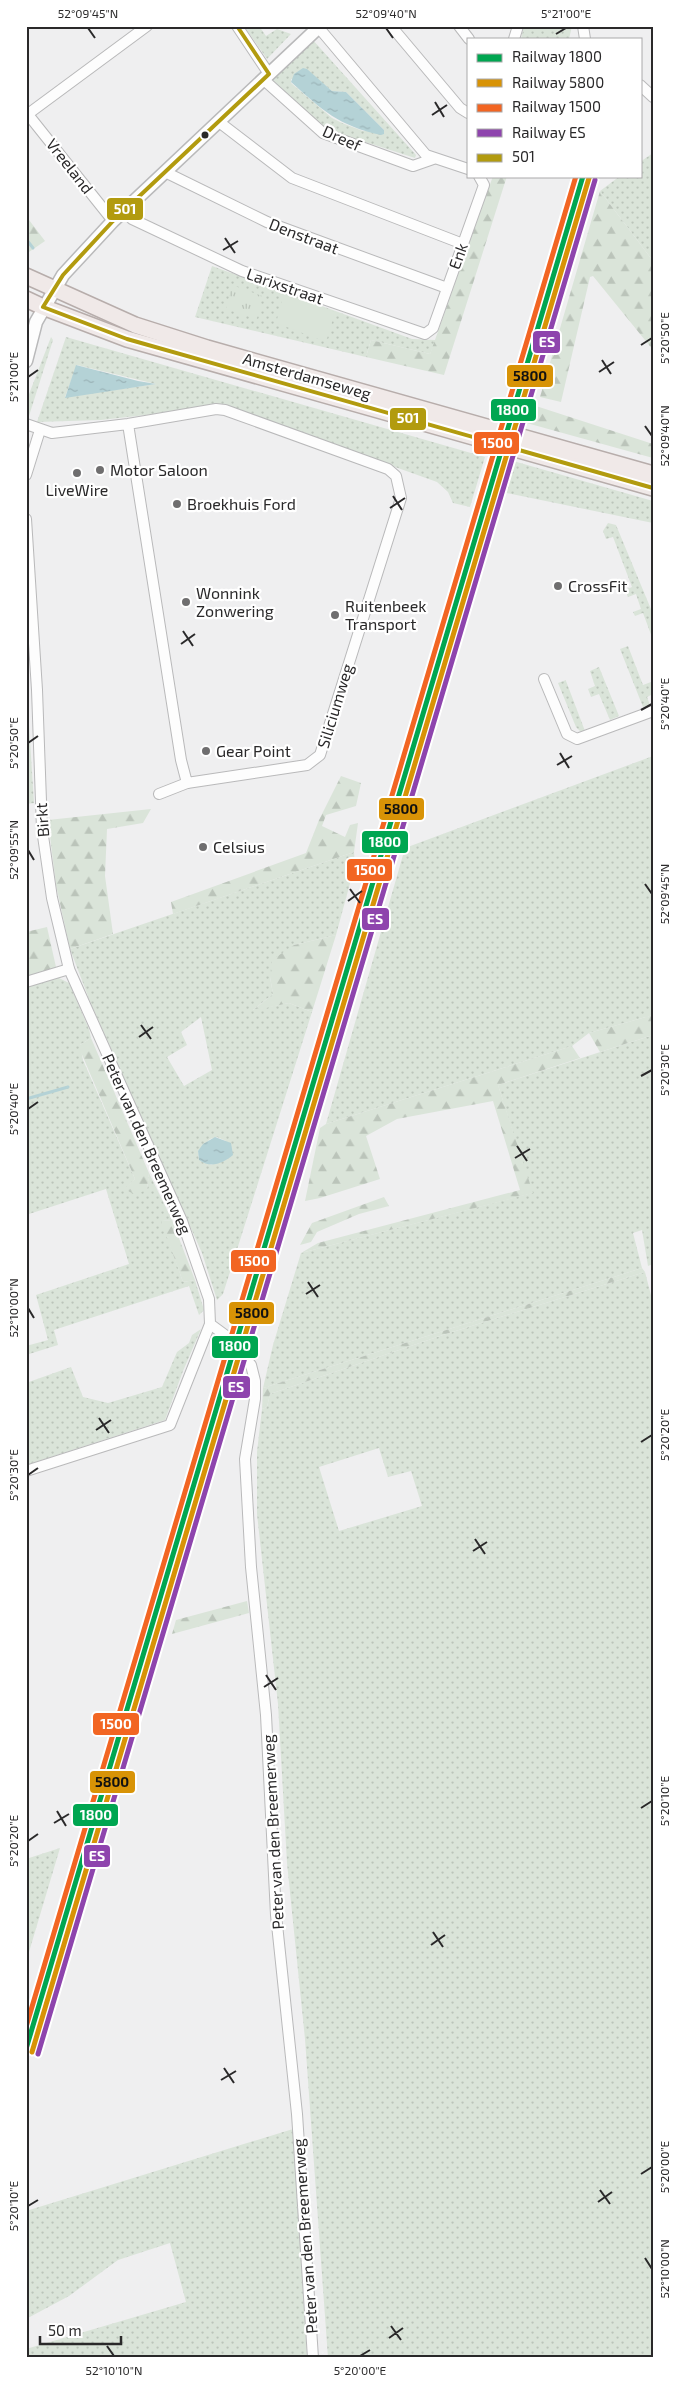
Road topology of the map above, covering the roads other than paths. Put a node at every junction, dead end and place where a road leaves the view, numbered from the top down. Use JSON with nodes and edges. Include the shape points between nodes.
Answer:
{"nodes":[{"id":1,"x":147,"y":26,"type":"edge"},
{"id":2,"x":238,"y":26,"type":"edge"},
{"id":3,"x":391,"y":26,"type":"edge"},
{"id":4,"x":459,"y":26,"type":"edge"},
{"id":5,"x":518,"y":26,"type":"edge"},
{"id":6,"x":320,"y":27,"type":"edge"},
{"id":7,"x":468,"y":38,"type":"edge"},
{"id":8,"x":514,"y":38,"type":"edge"},
{"id":9,"x":266,"y":77,"type":"junction"},
{"id":10,"x":642,"y":87,"type":"edge"},
{"id":11,"x":653,"y":97,"type":"edge"},
{"id":12,"x":467,"y":112,"type":"edge"},
{"id":13,"x":27,"y":113,"type":"edge"},
{"id":14,"x":219,"y":122,"type":"junction"},
{"id":15,"x":433,"y":159,"type":"junction"},
{"id":16,"x":467,"y":169,"type":"edge"},
{"id":17,"x":166,"y":172,"type":"junction"},
{"id":18,"x":480,"y":178,"type":"edge"},
{"id":19,"x":124,"y":211,"type":"junction"},
{"id":20,"x":113,"y":221,"type":"junction"},
{"id":21,"x":463,"y":244,"type":"junction"},
{"id":22,"x":26,"y":276,"type":"edge"},
{"id":23,"x":54,"y":288,"type":"junction"},
{"id":24,"x":447,"y":288,"type":"junction"},
{"id":25,"x":26,"y":299,"type":"edge"},
{"id":26,"x":43,"y":308,"type":"junction"},
{"id":27,"x":425,"y":334,"type":"joint"},
{"id":28,"x":26,"y":361,"type":"edge"},
{"id":29,"x":26,"y":424,"type":"edge"},
{"id":30,"x":128,"y":424,"type":"junction"},
{"id":31,"x":463,"y":427,"type":"junction"},
{"id":32,"x":40,"y":430,"type":"junction"},
{"id":33,"x":530,"y":446,"type":"junction"},
{"id":34,"x":653,"y":474,"type":"edge"},
{"id":35,"x":26,"y":475,"type":"edge"},
{"id":36,"x":653,"y":488,"type":"edge"},
{"id":37,"x":26,"y":519,"type":"edge"},
{"id":38,"x":544,"y":679,"type":"dead end"},
{"id":39,"x":653,"y":711,"type":"edge"},
{"id":40,"x":187,"y":783,"type":"junction"},
{"id":41,"x":160,"y":794,"type":"dead end"},
{"id":42,"x":69,"y":969,"type":"junction"},
{"id":43,"x":26,"y":982,"type":"edge"},
{"id":44,"x":210,"y":1324,"type":"junction"},
{"id":45,"x":26,"y":1471,"type":"edge"},
{"id":46,"x":314,"y":2358,"type":"edge"}],
"edges":[{"from":1,"to":13,"type":"street"},
{"from":2,"to":9,"type":"street","name":"Dreef"},
{"from":3,"to":12,"type":"street"},
{"from":4,"to":7,"type":"street"},
{"from":5,"to":8,"type":"street"},
{"from":6,"to":9,"type":"street"},
{"from":6,"to":15,"type":"street","name":"Dreef","via":[[426,155]]},
{"from":9,"to":14,"type":"street"},
{"from":9,"to":15,"type":"street","name":"Dreef","via":[[323,133],[413,166]]},
{"from":10,"to":11,"type":"street"},
{"from":13,"to":20,"type":"street","name":"Vreeland"},
{"from":14,"to":17,"type":"street"},
{"from":14,"to":21,"type":"street","via":[[292,178]]},
{"from":15,"to":16,"type":"street","name":"Dreef"},
{"from":17,"to":19,"type":"street"},
{"from":17,"to":24,"type":"street","name":"Denstraat","via":[[267,222]]},
{"from":18,"to":21,"type":"street","name":"Enk","via":[[484,185]]},
{"from":19,"to":20,"type":"street"},
{"from":19,"to":27,"type":"street","name":"Larixstraat","via":[[132,219],[242,271]]},
{"from":20,"to":23,"type":"street"},
{"from":21,"to":24,"type":"street","name":"Enk"},
{"from":22,"to":23,"type":"main road","name":"Amsterdamseweg"},
{"from":23,"to":26,"type":"street"},
{"from":23,"to":31,"type":"main road","name":"Amsterdamseweg","via":[[135,325]]},
{"from":24,"to":27,"type":"street","name":"Enk","via":[[433,328]]},
{"from":25,"to":26,"type":"main road","name":"Amsterdamseweg"},
{"from":26,"to":28,"type":"street"},
{"from":26,"to":31,"type":"main road","name":"Amsterdamseweg","via":[[127,339]]},
{"from":29,"to":32,"type":"street","name":"Siliciumweg"},
{"from":30,"to":32,"type":"street","name":"Siliciumweg","via":[[52,433]]},
{"from":30,"to":40,"type":"street"},
{"from":30,"to":40,"type":"street","name":"Siliciumweg","via":[[225,410],[388,469],[396,476],[401,498],[320,755],[307,765]]},
{"from":31,"to":33,"type":"main road","name":"Amsterdamseweg"},
{"from":32,"to":35,"type":"street"},
{"from":33,"to":34,"type":"main road","name":"Amsterdamseweg"},
{"from":33,"to":36,"type":"main road","name":"Amsterdamseweg"},
{"from":37,"to":42,"type":"street","name":"Birkt","via":[[42,829],[52,898]]},
{"from":38,"to":39,"type":"street","via":[[567,734],[577,739]]},
{"from":40,"to":41,"type":"street","name":"Siliciumweg"},
{"from":42,"to":43,"type":"street"},
{"from":42,"to":44,"type":"street","name":"Peter van den Breemerweg","via":[[182,1221],[209,1299]]},
{"from":44,"to":45,"type":"street","name":"Peter van den Breemerweg","via":[[170,1425]]},
{"from":44,"to":46,"type":"street","name":"Peter van den Breemerweg","via":[[225,1335],[251,1365],[255,1381],[245,1459],[251,1567],[266,1715],[276,1915],[296,2114]]}]}
